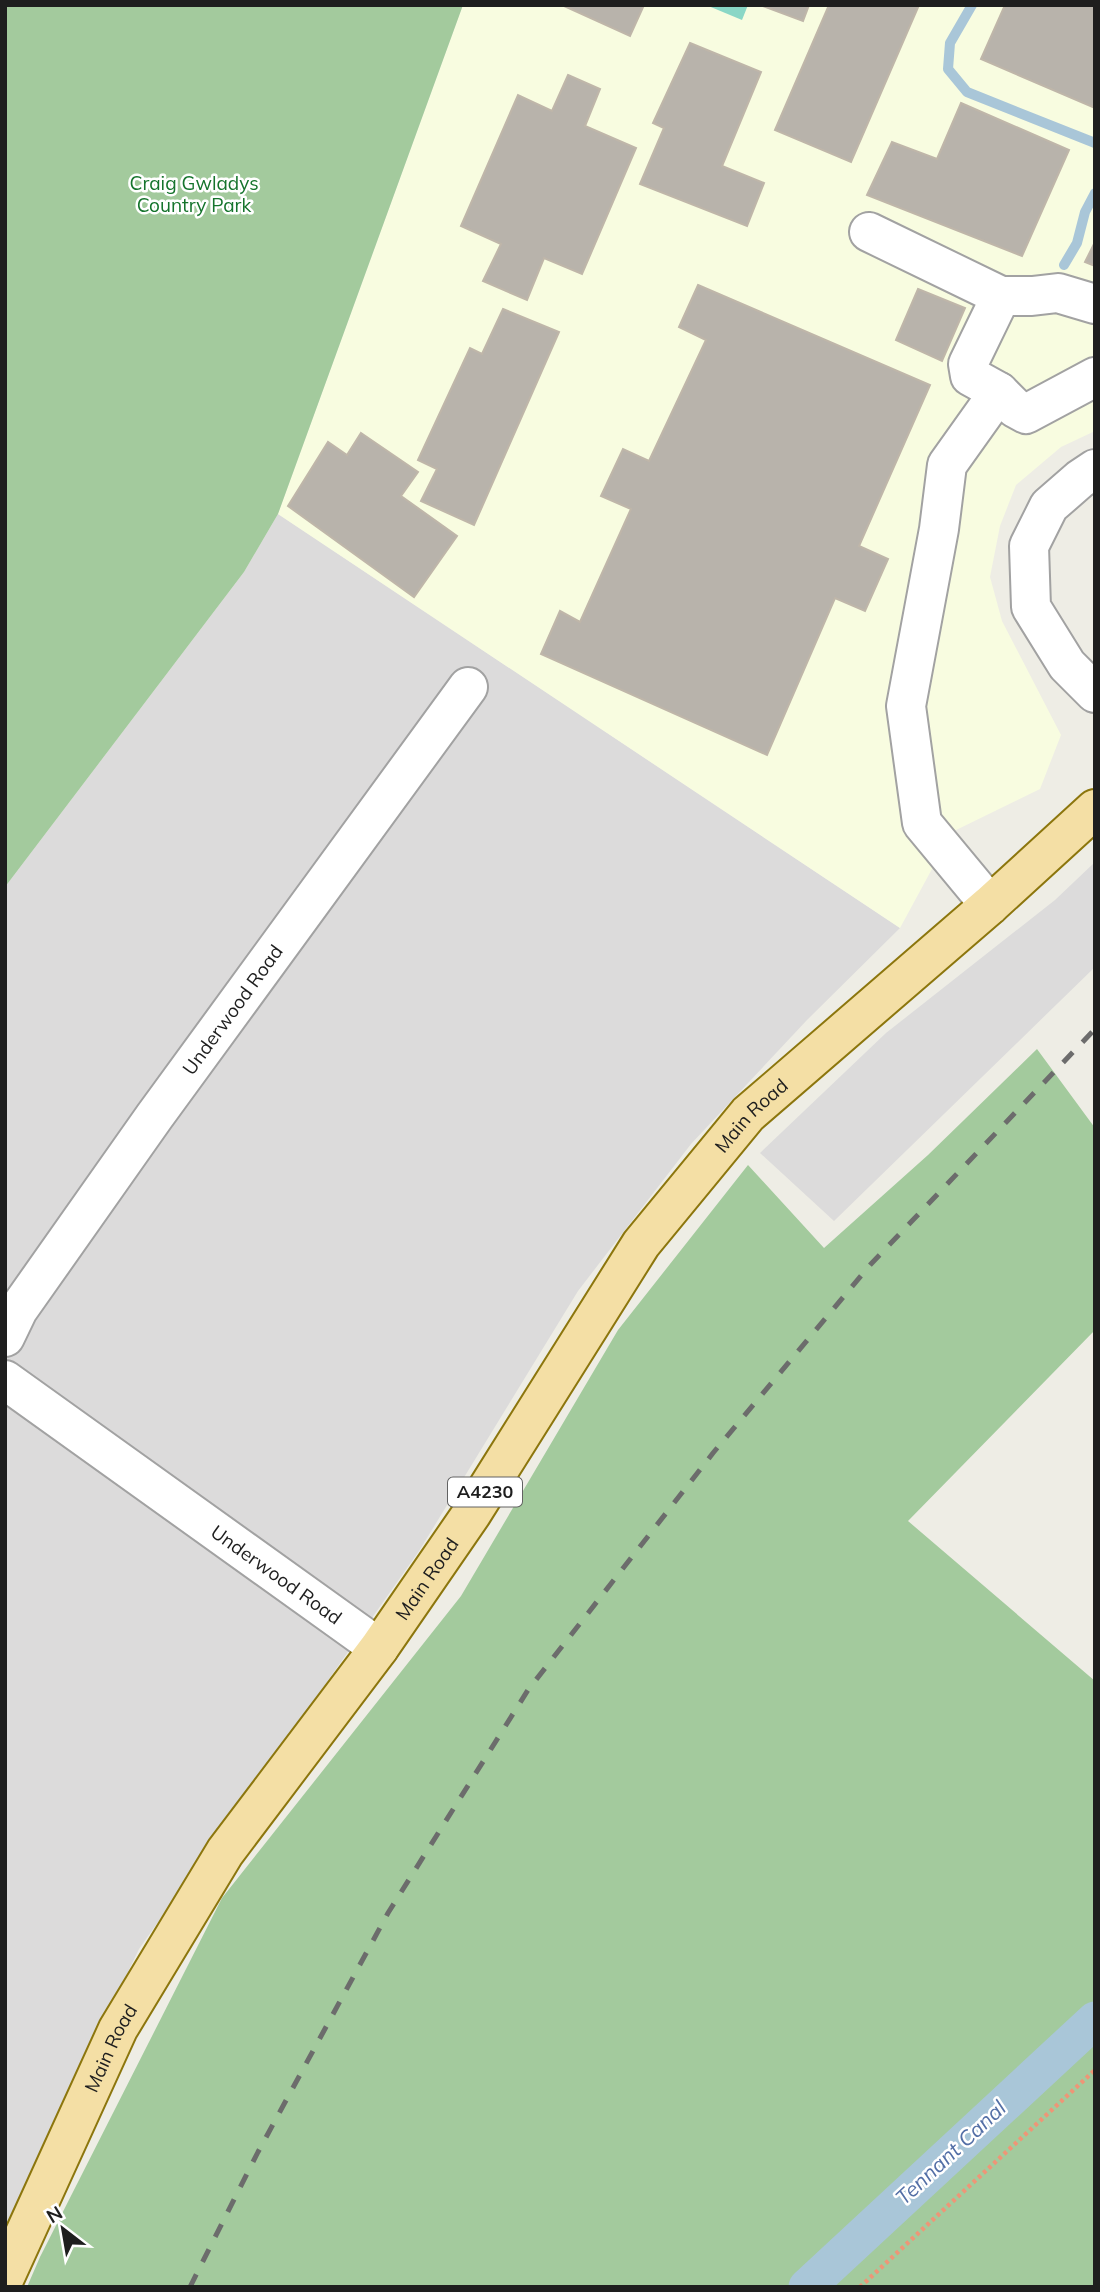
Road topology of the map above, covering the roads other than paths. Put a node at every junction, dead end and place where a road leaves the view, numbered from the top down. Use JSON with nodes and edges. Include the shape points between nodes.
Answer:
{"nodes":[{"id":1,"x":869,"y":232,"type":"dead end"},
{"id":2,"x":1001,"y":296,"type":"junction"},
{"id":3,"x":1095,"y":304,"type":"edge"},
{"id":4,"x":1095,"y":377,"type":"edge"},
{"id":5,"x":999,"y":392,"type":"junction"},
{"id":6,"x":1095,"y":469,"type":"edge"},
{"id":7,"x":468,"y":687,"type":"dead end"},
{"id":8,"x":1095,"y":693,"type":"edge"},
{"id":9,"x":1095,"y":808,"type":"edge"},
{"id":10,"x":990,"y":905,"type":"junction"},
{"id":11,"x":5,"y":1337,"type":"edge"},
{"id":12,"x":5,"y":1380,"type":"edge"},
{"id":13,"x":379,"y":1648,"type":"junction"},
{"id":14,"x":5,"y":2277,"type":"edge"}],
"edges":[{"from":1,"to":2,"type":"street"},
{"from":2,"to":3,"type":"street","via":[[1058,293]]},
{"from":2,"to":5,"type":"street","via":[[968,364],[970,376]]},
{"from":4,"to":5,"type":"street","via":[[1026,414]]},
{"from":5,"to":10,"type":"street","via":[[947,465],[906,706],[922,823]]},
{"from":6,"to":8,"type":"street","via":[[1049,506],[1029,546],[1031,607],[1067,665]]},
{"from":7,"to":11,"type":"street","name":"Underwood Road","via":[[154,1117],[18,1310]]},
{"from":9,"to":10,"type":"main road","name":"Main Road","number":"A4230"},
{"from":10,"to":13,"type":"main road","name":"Main Road","number":"A4230","via":[[748,1114],[641,1244],[472,1513]]},
{"from":12,"to":13,"type":"street","name":"Underwood Road"},
{"from":13,"to":14,"type":"main road","name":"Main Road","number":"A4230","via":[[226,1852],[118,2029]]}]}
